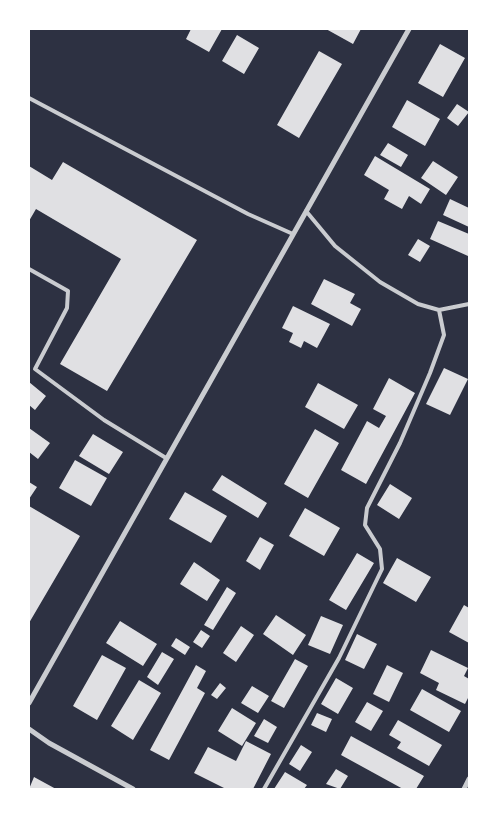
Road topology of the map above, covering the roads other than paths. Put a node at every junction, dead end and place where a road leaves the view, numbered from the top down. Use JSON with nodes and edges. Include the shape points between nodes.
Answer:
{"nodes":[{"id":1,"x":409,"y":29,"type":"edge"},
{"id":2,"x":29,"y":98,"type":"edge"},
{"id":3,"x":306,"y":211,"type":"junction"},
{"id":4,"x":293,"y":234,"type":"junction"},
{"id":5,"x":29,"y":269,"type":"edge"},
{"id":6,"x":469,"y":304,"type":"edge"},
{"id":7,"x":439,"y":310,"type":"junction"},
{"id":8,"x":166,"y":458,"type":"junction"},
{"id":9,"x":29,"y":703,"type":"edge"},
{"id":10,"x":29,"y":728,"type":"edge"},
{"id":11,"x":469,"y":779,"type":"edge"},
{"id":12,"x":133,"y":789,"type":"edge"},
{"id":13,"x":264,"y":789,"type":"edge"},
{"id":14,"x":464,"y":789,"type":"edge"}],
"edges":[{"from":1,"to":3,"type":"street"},
{"from":2,"to":4,"type":"lane","via":[[248,214]]},
{"from":3,"to":4,"type":"street"},
{"from":3,"to":7,"type":"lane","via":[[335,246],[380,282],[418,304]]},
{"from":4,"to":8,"type":"street"},
{"from":5,"to":8,"type":"lane","via":[[68,291],[66,308],[35,369],[104,420]]},
{"from":6,"to":7,"type":"lane"},
{"from":7,"to":13,"type":"lane","via":[[444,335],[433,366],[400,443],[367,508],[365,525],[380,549],[382,569],[339,658]]},
{"from":8,"to":9,"type":"street"},
{"from":10,"to":12,"type":"street","via":[[49,743]]},
{"from":11,"to":14,"type":"street"}]}
